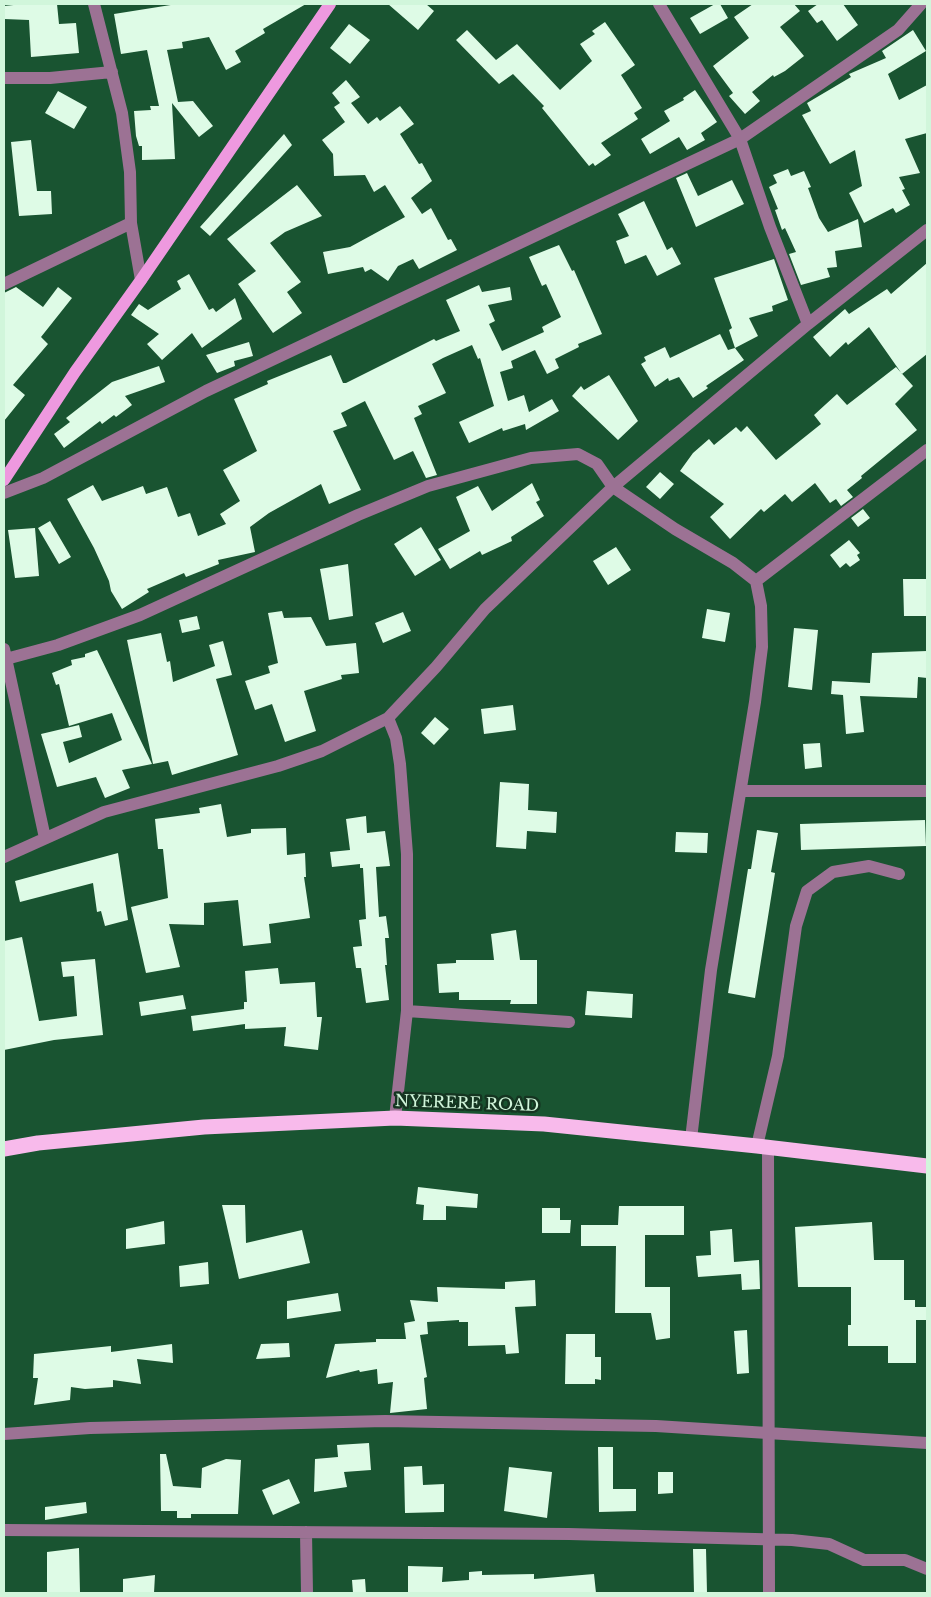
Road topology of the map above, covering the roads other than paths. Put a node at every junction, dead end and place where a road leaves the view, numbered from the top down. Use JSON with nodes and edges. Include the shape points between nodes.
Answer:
{"nodes":[{"id":1,"x":94,"y":4,"type":"edge"},
{"id":2,"x":330,"y":4,"type":"edge"},
{"id":3,"x":659,"y":4,"type":"edge"},
{"id":4,"x":921,"y":4,"type":"edge"},
{"id":5,"x":112,"y":72,"type":"junction"},
{"id":6,"x":4,"y":78,"type":"edge"},
{"id":7,"x":740,"y":139,"type":"junction"},
{"id":8,"x":131,"y":223,"type":"junction"},
{"id":9,"x":927,"y":230,"type":"edge"},
{"id":10,"x":141,"y":280,"type":"junction"},
{"id":11,"x":4,"y":284,"type":"edge"},
{"id":12,"x":808,"y":324,"type":"junction"},
{"id":13,"x":927,"y":450,"type":"edge"},
{"id":14,"x":4,"y":480,"type":"edge"},
{"id":15,"x":613,"y":487,"type":"junction"},
{"id":16,"x":4,"y":493,"type":"edge"},
{"id":17,"x":756,"y":581,"type":"junction"},
{"id":18,"x":5,"y":654,"type":"edge"},
{"id":19,"x":388,"y":718,"type":"junction"},
{"id":20,"x":741,"y":791,"type":"junction"},
{"id":21,"x":927,"y":791,"type":"edge"},
{"id":22,"x":45,"y":838,"type":"junction"},
{"id":23,"x":4,"y":857,"type":"edge"},
{"id":24,"x":899,"y":874,"type":"dead end"},
{"id":25,"x":406,"y":1011,"type":"junction"},
{"id":26,"x":569,"y":1022,"type":"dead end"},
{"id":27,"x":396,"y":1118,"type":"junction"},
{"id":28,"x":691,"y":1139,"type":"junction"},
{"id":29,"x":763,"y":1147,"type":"junction"},
{"id":30,"x":4,"y":1149,"type":"edge"},
{"id":31,"x":927,"y":1166,"type":"edge"},
{"id":32,"x":767,"y":1432,"type":"junction"},
{"id":33,"x":4,"y":1434,"type":"edge"},
{"id":34,"x":927,"y":1442,"type":"edge"},
{"id":35,"x":4,"y":1530,"type":"edge"},
{"id":36,"x":306,"y":1532,"type":"junction"},
{"id":37,"x":770,"y":1541,"type":"junction"},
{"id":38,"x":927,"y":1569,"type":"edge"},
{"id":39,"x":307,"y":1593,"type":"edge"},
{"id":40,"x":769,"y":1593,"type":"edge"}],
"edges":[{"from":1,"to":5,"type":"street"},
{"from":2,"to":10,"type":"main road"},
{"from":3,"to":7,"type":"street"},
{"from":4,"to":7,"type":"street","via":[[898,30]]},
{"from":5,"to":6,"type":"street","via":[[50,78]]},
{"from":5,"to":8,"type":"street","via":[[128,155]]},
{"from":7,"to":12,"type":"street"},
{"from":7,"to":16,"type":"street","via":[[206,391],[44,478]]},
{"from":8,"to":10,"type":"street"},
{"from":8,"to":11,"type":"street"},
{"from":9,"to":12,"type":"street"},
{"from":10,"to":14,"type":"main road"},
{"from":12,"to":15,"type":"street"},
{"from":13,"to":17,"type":"street"},
{"from":15,"to":17,"type":"street"},
{"from":15,"to":18,"type":"street","via":[[597,464],[578,454],[531,458],[428,486],[140,615],[58,645]]},
{"from":15,"to":19,"type":"street","via":[[485,609],[436,668]]},
{"from":17,"to":20,"type":"street","via":[[761,606],[762,647]]},
{"from":18,"to":22,"type":"street"},
{"from":19,"to":22,"type":"street","via":[[314,754],[104,812]]},
{"from":19,"to":25,"type":"street","via":[[396,738],[400,764],[407,854]]},
{"from":20,"to":21,"type":"street"},
{"from":20,"to":28,"type":"street","via":[[711,970]]},
{"from":22,"to":23,"type":"street"},
{"from":24,"to":29,"type":"street","via":[[869,866],[833,872],[807,891],[796,926]]},
{"from":25,"to":26,"type":"street"},
{"from":25,"to":27,"type":"street"},
{"from":27,"to":28,"type":"highway","name":"NYERERE ROAD","via":[[544,1124]]},
{"from":27,"to":30,"type":"highway","name":"NYERERE ROAD","via":[[204,1127]]},
{"from":28,"to":29,"type":"highway","name":"NYERERE ROAD"},
{"from":29,"to":31,"type":"highway","name":"NYERERE ROAD"},
{"from":29,"to":32,"type":"street"},
{"from":32,"to":33,"type":"street","via":[[656,1426],[385,1421],[90,1428]]},
{"from":32,"to":34,"type":"street"},
{"from":32,"to":37,"type":"street"},
{"from":35,"to":36,"type":"street"},
{"from":36,"to":37,"type":"street","via":[[569,1534]]},
{"from":36,"to":39,"type":"street"},
{"from":37,"to":38,"type":"street","via":[[821,1543],[864,1560],[905,1560]]},
{"from":37,"to":40,"type":"street"}]}
